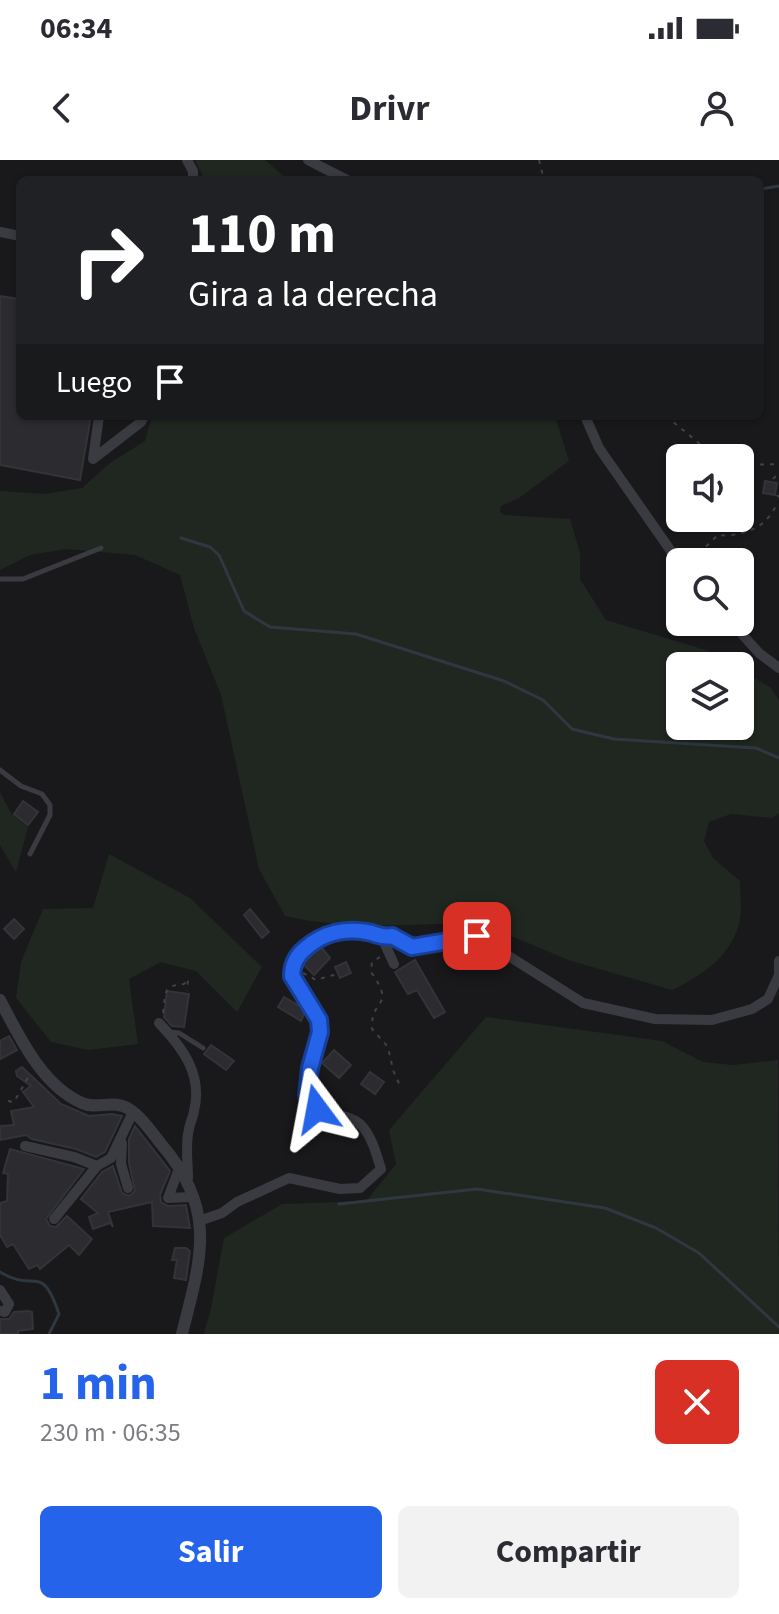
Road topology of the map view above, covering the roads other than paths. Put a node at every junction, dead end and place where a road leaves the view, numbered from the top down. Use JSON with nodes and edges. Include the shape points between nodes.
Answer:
{"nodes":[{"id":1,"x":308,"y":160,"type":"edge"},
{"id":2,"x":339,"y":176,"type":"edge"},
{"id":3,"x":98,"y":420,"type":"edge"},
{"id":4,"x":142,"y":420,"type":"edge"},
{"id":5,"x":587,"y":420,"type":"edge"},
{"id":6,"x":101,"y":548,"type":"dead end"},
{"id":7,"x":669,"y":548,"type":"edge"},
{"id":8,"x":0,"y":579,"type":"edge"},
{"id":9,"x":744,"y":636,"type":"edge"},
{"id":10,"x":779,"y":668,"type":"edge"},
{"id":11,"x":0,"y":770,"type":"edge"},
{"id":12,"x":30,"y":854,"type":"dead end"},
{"id":13,"x":382,"y":938,"type":"junction"},
{"id":14,"x":779,"y":961,"type":"edge"},
{"id":15,"x":394,"y":964,"type":"dead end"},
{"id":16,"x":0,"y":1000,"type":"edge"},
{"id":17,"x":163,"y":1027,"type":"joint"},
{"id":18,"x":203,"y":1048,"type":"dead end"},
{"id":19,"x":133,"y":1112,"type":"junction"},
{"id":20,"x":122,"y":1139,"type":"junction"},
{"id":21,"x":25,"y":1146,"type":"dead end"},
{"id":22,"x":97,"y":1166,"type":"junction"},
{"id":23,"x":180,"y":1166,"type":"junction"},
{"id":24,"x":188,"y":1178,"type":"junction"},
{"id":25,"x":128,"y":1188,"type":"dead end"},
{"id":26,"x":194,"y":1197,"type":"junction"},
{"id":27,"x":54,"y":1219,"type":"dead end"},
{"id":28,"x":199,"y":1221,"type":"junction"},
{"id":29,"x":0,"y":1290,"type":"edge"},
{"id":30,"x":0,"y":1311,"type":"edge"},
{"id":31,"x":182,"y":1334,"type":"edge"}],
"edges":[{"from":1,"to":2,"type":"street"},
{"from":3,"to":4,"type":"street","via":[[93,459]]},
{"from":5,"to":7,"type":"street","via":[[599,448]]},
{"from":6,"to":8,"type":"lane","via":[[23,579]]},
{"from":9,"to":10,"type":"street"},
{"from":11,"to":12,"type":"lane","via":[[42,794],[50,805]]},
{"from":13,"to":14,"type":"street","via":[[392,936],[412,947],[477,936],[583,1003],[655,1019],[712,1020],[752,1009],[768,999]]},
{"from":13,"to":15,"type":"street"},
{"from":13,"to":28,"type":"street","via":[[369,932],[327,935],[297,955],[292,976],[319,1020],[307,1095],[317,1109],[347,1115],[360,1124],[381,1169],[360,1188],[350,1189],[289,1178]]},
{"from":16,"to":19,"type":"street","via":[[40,1069],[80,1102],[119,1104]]},
{"from":17,"to":18,"type":"lane"},
{"from":17,"to":24,"type":"street","via":[[191,1063],[197,1088],[188,1130]]},
{"from":19,"to":20,"type":"street"},
{"from":19,"to":23,"type":"street"},
{"from":20,"to":22,"type":"street","via":[[111,1158]]},
{"from":20,"to":25,"type":"street","via":[[121,1164]]},
{"from":21,"to":22,"type":"street"},
{"from":22,"to":27,"type":"street"},
{"from":23,"to":24,"type":"street"},
{"from":23,"to":26,"type":"street","via":[[168,1198]]},
{"from":24,"to":26,"type":"street"},
{"from":26,"to":28,"type":"street"},
{"from":28,"to":31,"type":"street","via":[[199,1271]]},
{"from":29,"to":30,"type":"street","via":[[9,1304]]}]}
